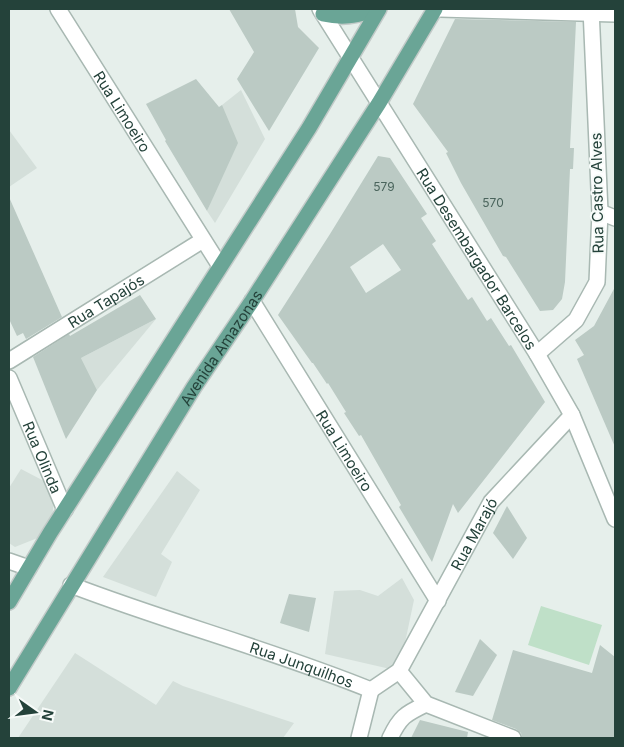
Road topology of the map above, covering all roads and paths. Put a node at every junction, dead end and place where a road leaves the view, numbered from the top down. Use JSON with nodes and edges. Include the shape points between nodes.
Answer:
{"nodes":[{"id":1,"x":58,"y":9,"type":"edge"},
{"id":2,"x":379,"y":9,"type":"edge"},
{"id":3,"x":435,"y":9,"type":"edge"},
{"id":4,"x":440,"y":9,"type":"edge"},
{"id":5,"x":322,"y":11,"type":"edge"},
{"id":6,"x":591,"y":11,"type":"edge"},
{"id":7,"x":615,"y":14,"type":"edge"},
{"id":8,"x":351,"y":59,"type":"junction"},
{"id":9,"x":379,"y":104,"type":"junction"},
{"id":10,"x":600,"y":212,"type":"junction"},
{"id":11,"x":615,"y":218,"type":"edge"},
{"id":12,"x":203,"y":240,"type":"junction"},
{"id":13,"x":220,"y":266,"type":"junction"},
{"id":14,"x":252,"y":301,"type":"junction"},
{"id":15,"x":537,"y":354,"type":"junction"},
{"id":16,"x":9,"y":361,"type":"edge"},
{"id":17,"x":9,"y":378,"type":"edge"},
{"id":18,"x":572,"y":416,"type":"junction"},
{"id":19,"x":65,"y":510,"type":"junction"},
{"id":20,"x":615,"y":519,"type":"edge"},
{"id":21,"x":9,"y":561,"type":"edge"},
{"id":22,"x":29,"y":568,"type":"junction"},
{"id":23,"x":71,"y":585,"type":"junction"},
{"id":24,"x":438,"y":601,"type":"junction"},
{"id":25,"x":9,"y":602,"type":"edge"},
{"id":26,"x":399,"y":671,"type":"junction"},
{"id":27,"x":9,"y":688,"type":"edge"},
{"id":28,"x":371,"y":690,"type":"junction"},
{"id":29,"x":426,"y":704,"type":"junction"},
{"id":30,"x":359,"y":738,"type":"edge"},
{"id":31,"x":390,"y":738,"type":"edge"},
{"id":32,"x":513,"y":738,"type":"edge"}],
"edges":[{"from":1,"to":12,"type":"street","name":"Rua Limoeiro"},
{"from":2,"to":5,"type":"main road","via":[[348,17]]},
{"from":2,"to":8,"type":"main road"},
{"from":3,"to":9,"type":"main road","name":"Avenida Amazonas"},
{"from":4,"to":6,"type":"street"},
{"from":5,"to":8,"type":"street","name":"Rua Desembargador Barcelos"},
{"from":6,"to":7,"type":"street"},
{"from":6,"to":10,"type":"street","name":"Rua Castro Alves"},
{"from":8,"to":9,"type":"street","name":"Rua Desembargador Barcelos"},
{"from":8,"to":13,"type":"main road"},
{"from":9,"to":14,"type":"main road","name":"Avenida Amazonas"},
{"from":9,"to":15,"type":"street","name":"Rua Desembargador Barcelos"},
{"from":10,"to":11,"type":"street"},
{"from":10,"to":15,"type":"street","name":"Rua Castro Alves","via":[[597,282],[576,320]]},
{"from":12,"to":13,"type":"street","name":"Rua Limoeiro"},
{"from":12,"to":16,"type":"street","name":"Rua Tapajós"},
{"from":13,"to":19,"type":"main road"},
{"from":14,"to":23,"type":"main road","name":"Avenida Amazonas","via":[[194,387]]},
{"from":14,"to":24,"type":"street","name":"Rua Limoeiro"},
{"from":15,"to":18,"type":"street","name":"Rua Desembargador Barcelos"},
{"from":17,"to":19,"type":"street","name":"Rua Olinda"},
{"from":18,"to":20,"type":"street","name":"Rua Desembargador Barcelos"},
{"from":18,"to":24,"type":"street","name":"Rua Marajó","via":[[491,502]]},
{"from":19,"to":22,"type":"main road"},
{"from":21,"to":22,"type":"street"},
{"from":22,"to":25,"type":"main road"},
{"from":23,"to":27,"type":"main road","name":"Avenida Amazonas"},
{"from":23,"to":28,"type":"street","name":"Rua Junquilhos"},
{"from":24,"to":26,"type":"street","name":"Rua Marajó"},
{"from":26,"to":28,"type":"street","name":"Rua Junquilhos"},
{"from":26,"to":29,"type":"street"},
{"from":28,"to":30,"type":"street"},
{"from":29,"to":31,"type":"street","via":[[398,721]]},
{"from":29,"to":32,"type":"street"}]}
